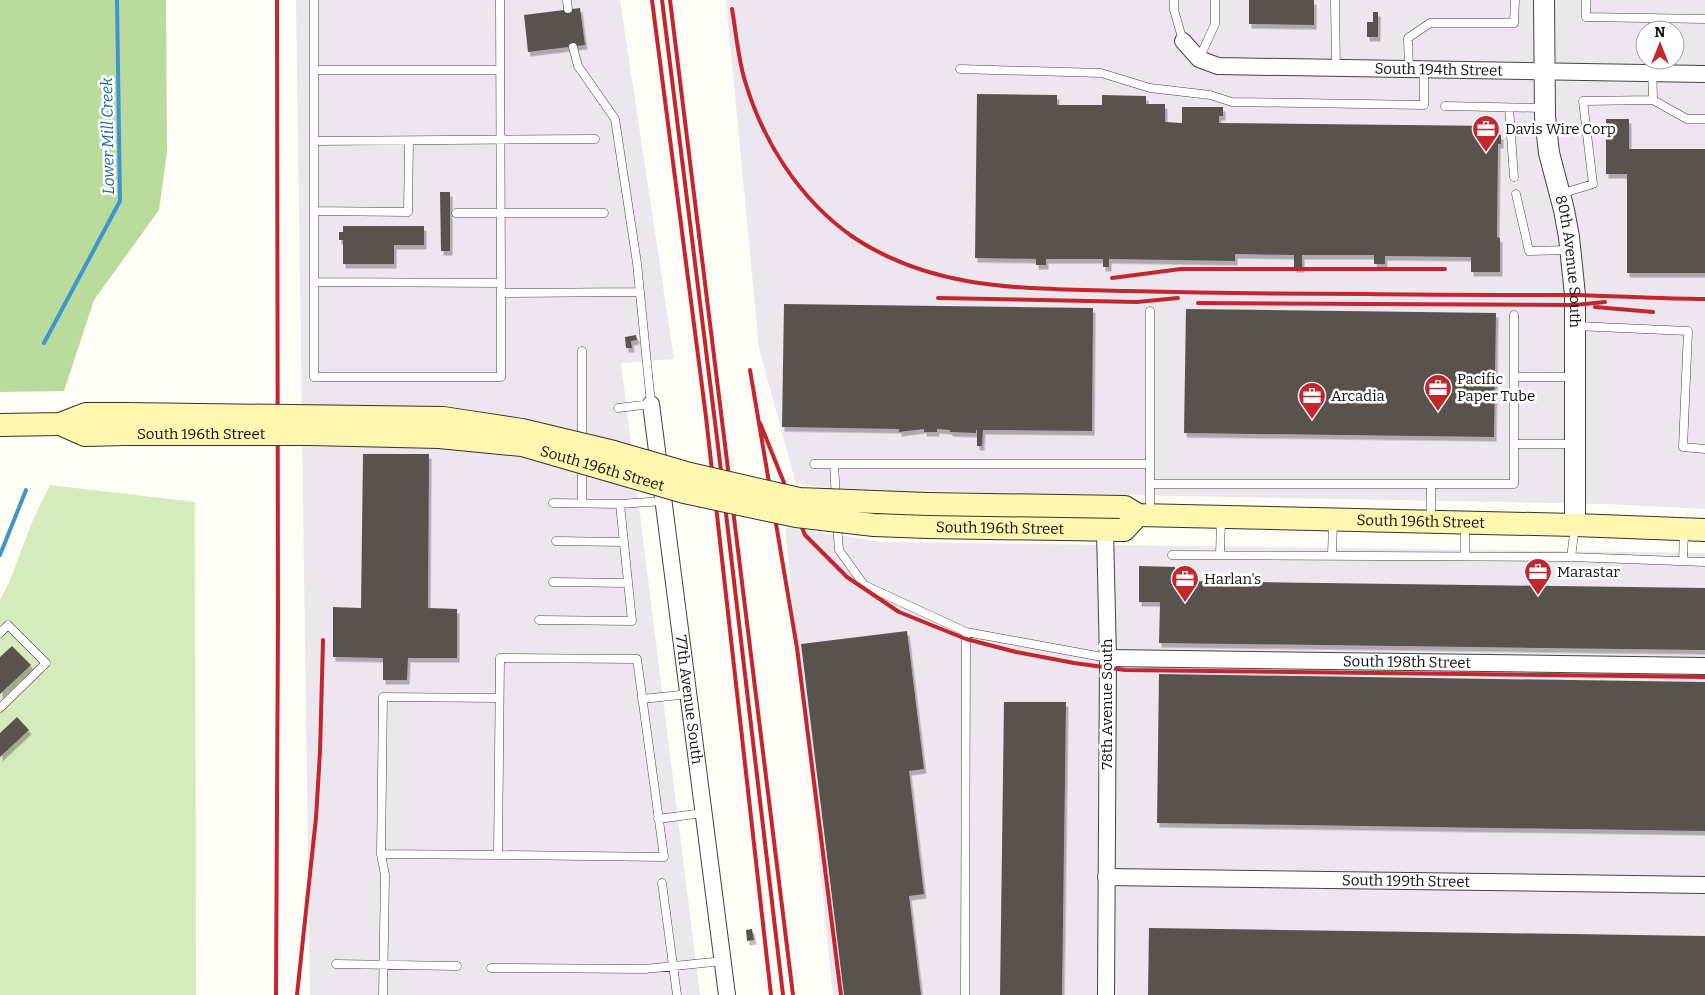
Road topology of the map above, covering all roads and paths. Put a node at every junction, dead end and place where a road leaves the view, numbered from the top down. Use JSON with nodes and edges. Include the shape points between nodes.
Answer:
{"nodes":[{"id":1,"x":314,"y":0,"type":"edge"},
{"id":2,"x":500,"y":0,"type":"edge"},
{"id":3,"x":567,"y":0,"type":"edge"},
{"id":4,"x":1174,"y":0,"type":"edge"},
{"id":5,"x":1215,"y":0,"type":"edge"},
{"id":6,"x":1335,"y":0,"type":"edge"},
{"id":7,"x":1515,"y":0,"type":"edge"},
{"id":8,"x":1544,"y":0,"type":"edge"},
{"id":9,"x":1586,"y":0,"type":"edge"},
{"id":10,"x":568,"y":9,"type":"dead end"},
{"id":11,"x":1653,"y":18,"type":"joint"},
{"id":12,"x":1705,"y":19,"type":"edge"},
{"id":13,"x":1183,"y":41,"type":"joint"},
{"id":14,"x":573,"y":47,"type":"dead end"},
{"id":15,"x":1199,"y":59,"type":"junction"},
{"id":16,"x":1635,"y":67,"type":"edge"},
{"id":17,"x":960,"y":69,"type":"dead end"},
{"id":18,"x":1336,"y":69,"type":"junction"},
{"id":19,"x":1416,"y":69,"type":"junction"},
{"id":20,"x":314,"y":70,"type":"junction"},
{"id":21,"x":500,"y":70,"type":"junction"},
{"id":22,"x":1652,"y":70,"type":"edge"},
{"id":23,"x":1678,"y":70,"type":"edge"},
{"id":24,"x":1543,"y":71,"type":"junction"},
{"id":25,"x":1705,"y":74,"type":"edge"},
{"id":26,"x":1653,"y":100,"type":"junction"},
{"id":27,"x":1445,"y":106,"type":"dead end"},
{"id":28,"x":1509,"y":108,"type":"junction"},
{"id":29,"x":1544,"y":108,"type":"junction"},
{"id":30,"x":1705,"y":119,"type":"edge"},
{"id":31,"x":500,"y":140,"type":"junction"},
{"id":32,"x":595,"y":140,"type":"dead end"},
{"id":33,"x":314,"y":141,"type":"junction"},
{"id":34,"x":409,"y":141,"type":"junction"},
{"id":35,"x":1514,"y":177,"type":"dead end"},
{"id":36,"x":1516,"y":194,"type":"dead end"},
{"id":37,"x":1560,"y":194,"type":"junction"},
{"id":38,"x":314,"y":211,"type":"junction"},
{"id":39,"x":456,"y":213,"type":"dead end"},
{"id":40,"x":501,"y":213,"type":"junction"},
{"id":41,"x":604,"y":213,"type":"dead end"},
{"id":42,"x":1570,"y":250,"type":"junction"},
{"id":43,"x":314,"y":282,"type":"junction"},
{"id":44,"x":501,"y":283,"type":"junction"},
{"id":45,"x":501,"y":292,"type":"junction"},
{"id":46,"x":640,"y":292,"type":"junction"},
{"id":47,"x":1150,"y":311,"type":"dead end"},
{"id":48,"x":1514,"y":315,"type":"dead end"},
{"id":49,"x":1576,"y":326,"type":"junction"},
{"id":50,"x":582,"y":351,"type":"dead end"},
{"id":51,"x":1514,"y":378,"type":"junction"},
{"id":52,"x":1576,"y":378,"type":"junction"},
{"id":53,"x":651,"y":404,"type":"junction"},
{"id":54,"x":618,"y":408,"type":"dead end"},
{"id":55,"x":125,"y":424,"type":"junction"},
{"id":56,"x":0,"y":425,"type":"edge"},
{"id":57,"x":1514,"y":444,"type":"junction"},
{"id":58,"x":1576,"y":444,"type":"junction"},
{"id":59,"x":1705,"y":448,"type":"edge"},
{"id":60,"x":814,"y":464,"type":"dead end"},
{"id":61,"x":834,"y":464,"type":"junction"},
{"id":62,"x":1150,"y":464,"type":"junction"},
{"id":63,"x":1150,"y":484,"type":"junction"},
{"id":64,"x":1431,"y":484,"type":"junction"},
{"id":65,"x":663,"y":501,"type":"junction"},
{"id":66,"x":553,"y":503,"type":"dead end"},
{"id":67,"x":582,"y":503,"type":"junction"},
{"id":68,"x":620,"y":504,"type":"junction"},
{"id":69,"x":1144,"y":515,"type":"junction"},
{"id":70,"x":1222,"y":517,"type":"junction"},
{"id":71,"x":1333,"y":519,"type":"junction"},
{"id":72,"x":1431,"y":522,"type":"junction"},
{"id":73,"x":1465,"y":522,"type":"junction"},
{"id":74,"x":1575,"y":525,"type":"junction"},
{"id":75,"x":1694,"y":529,"type":"edge"},
{"id":76,"x":1105,"y":531,"type":"junction"},
{"id":77,"x":556,"y":541,"type":"dead end"},
{"id":78,"x":624,"y":542,"type":"junction"},
{"id":79,"x":1172,"y":555,"type":"dead end"},
{"id":80,"x":1220,"y":555,"type":"junction"},
{"id":81,"x":1332,"y":556,"type":"junction"},
{"id":82,"x":1464,"y":556,"type":"junction"},
{"id":83,"x":1572,"y":557,"type":"junction"},
{"id":84,"x":1682,"y":561,"type":"junction"},
{"id":85,"x":1705,"y":562,"type":"edge"},
{"id":86,"x":553,"y":582,"type":"dead end"},
{"id":87,"x":628,"y":583,"type":"junction"},
{"id":88,"x":539,"y":620,"type":"dead end"},
{"id":89,"x":966,"y":632,"type":"junction"},
{"id":90,"x":0,"y":633,"type":"edge"},
{"id":91,"x":1108,"y":658,"type":"junction"},
{"id":92,"x":1705,"y":666,"type":"edge"},
{"id":93,"x":689,"y":694,"type":"junction"},
{"id":94,"x":499,"y":698,"type":"junction"},
{"id":95,"x":642,"y":699,"type":"junction"},
{"id":96,"x":0,"y":708,"type":"edge"},
{"id":97,"x":704,"y":812,"type":"junction"},
{"id":98,"x":658,"y":819,"type":"junction"},
{"id":99,"x":381,"y":854,"type":"junction"},
{"id":100,"x":498,"y":855,"type":"junction"},
{"id":101,"x":1106,"y":878,"type":"junction"},
{"id":102,"x":662,"y":883,"type":"dead end"},
{"id":103,"x":1705,"y":885,"type":"edge"},
{"id":104,"x":723,"y":962,"type":"junction"},
{"id":105,"x":336,"y":964,"type":"dead end"},
{"id":106,"x":383,"y":965,"type":"junction"},
{"id":107,"x":457,"y":966,"type":"dead end"},
{"id":108,"x":673,"y":966,"type":"junction"},
{"id":109,"x":491,"y":968,"type":"dead end"},
{"id":110,"x":383,"y":995,"type":"edge"},
{"id":111,"x":677,"y":995,"type":"edge"},
{"id":112,"x":727,"y":995,"type":"edge"},
{"id":113,"x":965,"y":995,"type":"edge"},
{"id":114,"x":1106,"y":995,"type":"edge"}],
"edges":[{"from":1,"to":20,"type":"lane"},
{"from":2,"to":21,"type":"lane"},
{"from":3,"to":10,"type":"lane"},
{"from":4,"to":13,"type":"lane"},
{"from":5,"to":15,"type":"lane","via":[[1215,24]]},
{"from":6,"to":18,"type":"lane"},
{"from":7,"to":19,"type":"lane","via":[[1514,23],[1430,23],[1408,38]]},
{"from":8,"to":24,"type":"street","name":"80th Avenue South"},
{"from":9,"to":11,"type":"lane","via":[[1586,17]]},
{"from":11,"to":12,"type":"lane"},
{"from":13,"to":15,"type":"street"},
{"from":14,"to":46,"type":"lane","via":[[578,66],[615,119]]},
{"from":15,"to":18,"type":"street","name":"South 194th Street","via":[[1218,66]]},
{"from":16,"to":24,"type":"street","name":"South 194th Street"},
{"from":17,"to":19,"type":"lane","via":[[1101,73],[1150,88],[1210,95],[1232,102],[1424,104]]},
{"from":18,"to":19,"type":"street","name":"South 194th Street"},
{"from":19,"to":24,"type":"street","name":"South 194th Street"},
{"from":20,"to":21,"type":"lane"},
{"from":20,"to":33,"type":"lane"},
{"from":21,"to":31,"type":"lane"},
{"from":22,"to":26,"type":"lane"},
{"from":23,"to":25,"type":"street","name":"South 194th Street"},
{"from":24,"to":29,"type":"street","name":"80th Avenue South"},
{"from":26,"to":30,"type":"lane","via":[[1687,118]]},
{"from":26,"to":37,"type":"lane","via":[[1583,101],[1593,184]]},
{"from":27,"to":28,"type":"lane"},
{"from":28,"to":29,"type":"lane"},
{"from":28,"to":35,"type":"lane"},
{"from":29,"to":37,"type":"street","name":"80th Avenue South","via":[[1549,154]]},
{"from":31,"to":32,"type":"lane"},
{"from":31,"to":34,"type":"lane"},
{"from":31,"to":40,"type":"lane"},
{"from":33,"to":34,"type":"lane"},
{"from":33,"to":38,"type":"lane"},
{"from":34,"to":38,"type":"lane","via":[[408,212]]},
{"from":36,"to":42,"type":"lane","via":[[1529,252]]},
{"from":37,"to":42,"type":"street","name":"80th Avenue South"},
{"from":38,"to":43,"type":"lane"},
{"from":39,"to":40,"type":"lane"},
{"from":40,"to":41,"type":"lane"},
{"from":40,"to":44,"type":"lane"},
{"from":42,"to":49,"type":"street","name":"80th Avenue South"},
{"from":43,"to":44,"type":"lane"},
{"from":43,"to":45,"type":"lane","via":[[314,377],[501,378]]},
{"from":44,"to":45,"type":"lane"},
{"from":45,"to":46,"type":"lane"},
{"from":46,"to":53,"type":"lane"},
{"from":47,"to":62,"type":"lane"},
{"from":48,"to":51,"type":"lane"},
{"from":49,"to":52,"type":"street","name":"80th Avenue South"},
{"from":49,"to":59,"type":"lane","via":[[1688,331],[1683,447]]},
{"from":50,"to":67,"type":"lane"},
{"from":51,"to":52,"type":"lane"},
{"from":51,"to":57,"type":"lane"},
{"from":52,"to":58,"type":"street","name":"80th Avenue South"},
{"from":53,"to":54,"type":"lane"},
{"from":53,"to":65,"type":"street","name":"77th Avenue South"},
{"from":55,"to":56,"type":"main road","name":"South 196th Street","via":[[85,435],[60,424]]},
{"from":55,"to":69,"type":"main road","name":"South 196th Street","bridge":true,"via":[[443,418],[522,430],[799,499],[1125,507]]},
{"from":55,"to":76,"type":"main road","name":"South 196th Street","bridge":true,"via":[[439,437],[522,445],[684,492],[796,516],[874,525]]},
{"from":57,"to":58,"type":"lane"},
{"from":57,"to":64,"type":"lane","via":[[1514,484]]},
{"from":58,"to":74,"type":"street","name":"80th Avenue South"},
{"from":60,"to":61,"type":"lane"},
{"from":61,"to":62,"type":"lane"},
{"from":61,"to":89,"type":"lane","via":[[839,550],[864,585]]},
{"from":62,"to":63,"type":"lane"},
{"from":63,"to":64,"type":"lane"},
{"from":63,"to":69,"type":"lane"},
{"from":64,"to":72,"type":"lane"},
{"from":65,"to":68,"type":"lane"},
{"from":65,"to":93,"type":"street","name":"77th Avenue South"},
{"from":66,"to":67,"type":"lane"},
{"from":67,"to":68,"type":"lane"},
{"from":68,"to":78,"type":"lane"},
{"from":69,"to":70,"type":"main road","name":"South 196th Street"},
{"from":69,"to":76,"type":"main road","name":"South 196th Street","via":[[1124,530]]},
{"from":70,"to":71,"type":"main road","name":"South 196th Street"},
{"from":70,"to":80,"type":"lane"},
{"from":71,"to":72,"type":"main road","name":"South 196th Street"},
{"from":71,"to":81,"type":"lane"},
{"from":72,"to":73,"type":"main road","name":"South 196th Street"},
{"from":73,"to":74,"type":"main road","name":"South 196th Street"},
{"from":73,"to":82,"type":"lane"},
{"from":74,"to":75,"type":"main road","name":"South 196th Street"},
{"from":74,"to":83,"type":"lane"},
{"from":75,"to":84,"type":"lane"},
{"from":76,"to":91,"type":"street","name":"78th Avenue South"},
{"from":77,"to":78,"type":"lane"},
{"from":78,"to":87,"type":"lane"},
{"from":79,"to":80,"type":"lane"},
{"from":80,"to":81,"type":"lane"},
{"from":81,"to":82,"type":"lane"},
{"from":82,"to":83,"type":"lane"},
{"from":83,"to":84,"type":"lane"},
{"from":84,"to":85,"type":"lane"},
{"from":86,"to":87,"type":"lane"},
{"from":87,"to":88,"type":"lane","via":[[632,622]]},
{"from":89,"to":91,"type":"lane"},
{"from":89,"to":113,"type":"lane"},
{"from":90,"to":96,"type":"lane","via":[[8,625],[46,663]]},
{"from":91,"to":92,"type":"street","name":"South 198th Street"},
{"from":91,"to":101,"type":"street","name":"78th Avenue South"},
{"from":93,"to":95,"type":"lane"},
{"from":93,"to":97,"type":"street","name":"77th Avenue South"},
{"from":94,"to":95,"type":"lane","via":[[500,658],[519,658],[637,659]]},
{"from":94,"to":99,"type":"lane","via":[[383,697]]},
{"from":94,"to":100,"type":"lane"},
{"from":95,"to":98,"type":"lane"},
{"from":97,"to":98,"type":"lane"},
{"from":97,"to":104,"type":"street","name":"77th Avenue South"},
{"from":98,"to":100,"type":"lane","via":[[664,857]]},
{"from":99,"to":100,"type":"lane"},
{"from":99,"to":106,"type":"lane","via":[[385,875]]},
{"from":101,"to":103,"type":"street","name":"South 199th Street"},
{"from":101,"to":114,"type":"street","name":"78th Avenue South"},
{"from":102,"to":108,"type":"lane"},
{"from":104,"to":108,"type":"lane"},
{"from":104,"to":112,"type":"street","name":"77th Avenue South"},
{"from":105,"to":106,"type":"lane"},
{"from":106,"to":107,"type":"lane"},
{"from":106,"to":110,"type":"lane"},
{"from":108,"to":109,"type":"lane","via":[[645,969]]},
{"from":108,"to":111,"type":"lane"}]}
